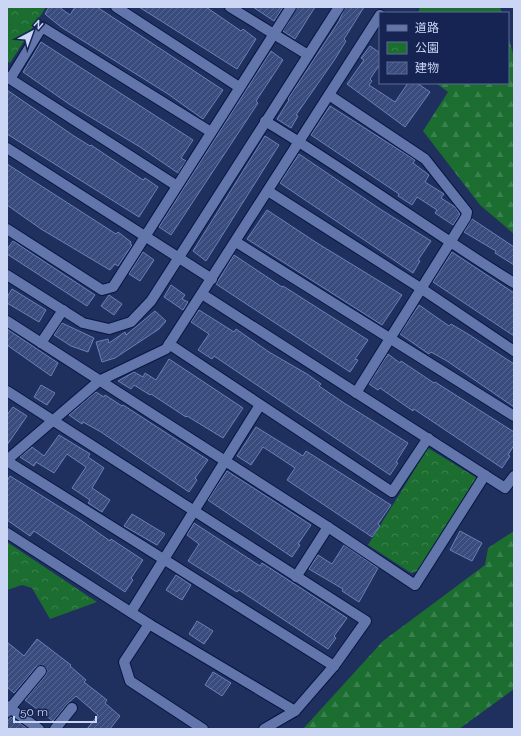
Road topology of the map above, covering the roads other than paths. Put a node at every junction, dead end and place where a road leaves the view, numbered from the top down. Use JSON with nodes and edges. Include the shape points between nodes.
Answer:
{"nodes":[{"id":1,"x":116,"y":7,"type":"edge"},
{"id":2,"x":230,"y":7,"type":"edge"},
{"id":3,"x":291,"y":7,"type":"edge"},
{"id":4,"x":339,"y":7,"type":"edge"},
{"id":5,"x":379,"y":16,"type":"edge"},
{"id":6,"x":274,"y":34,"type":"junction"},
{"id":7,"x":308,"y":55,"type":"junction"},
{"id":8,"x":8,"y":78,"type":"edge"},
{"id":9,"x":239,"y":87,"type":"junction"},
{"id":10,"x":329,"y":95,"type":"junction"},
{"id":11,"x":265,"y":121,"type":"junction"},
{"id":12,"x":211,"y":132,"type":"junction"},
{"id":13,"x":300,"y":141,"type":"junction"},
{"id":14,"x":7,"y":148,"type":"edge"},
{"id":15,"x":176,"y":186,"type":"junction"},
{"id":16,"x":268,"y":191,"type":"junction"},
{"id":17,"x":7,"y":229,"type":"edge"},
{"id":18,"x":145,"y":236,"type":"junction"},
{"id":19,"x":236,"y":242,"type":"junction"},
{"id":20,"x":451,"y":244,"type":"junction"},
{"id":21,"x":178,"y":256,"type":"junction"},
{"id":22,"x":7,"y":275,"type":"edge"},
{"id":23,"x":212,"y":278,"type":"junction"},
{"id":24,"x":514,"y":284,"type":"edge"},
{"id":25,"x":422,"y":289,"type":"junction"},
{"id":26,"x":202,"y":294,"type":"junction"},
{"id":27,"x":63,"y":310,"type":"junction"},
{"id":28,"x":7,"y":321,"type":"edge"},
{"id":29,"x":390,"y":339,"type":"junction"},
{"id":30,"x":41,"y":343,"type":"junction"},
{"id":31,"x":169,"y":344,"type":"junction"},
{"id":32,"x":514,"y":351,"type":"edge"},
{"id":33,"x":100,"y":381,"type":"junction"},
{"id":34,"x":7,"y":391,"type":"edge"},
{"id":35,"x":356,"y":393,"type":"junction"},
{"id":36,"x":260,"y":405,"type":"junction"},
{"id":37,"x":514,"y":416,"type":"edge"},
{"id":38,"x":53,"y":421,"type":"junction"},
{"id":39,"x":428,"y":438,"type":"junction"},
{"id":40,"x":7,"y":461,"type":"edge"},
{"id":41,"x":225,"y":461,"type":"junction"},
{"id":42,"x":485,"y":475,"type":"junction"},
{"id":43,"x":514,"y":476,"type":"edge"},
{"id":44,"x":193,"y":512,"type":"junction"},
{"id":45,"x":328,"y":527,"type":"junction"},
{"id":46,"x":7,"y":534,"type":"edge"},
{"id":47,"x":164,"y":559,"type":"junction"},
{"id":48,"x":296,"y":577,"type":"junction"},
{"id":49,"x":131,"y":612,"type":"junction"},
{"id":50,"x":150,"y":624,"type":"junction"},
{"id":51,"x":334,"y":666,"type":"junction"},
{"id":52,"x":41,"y":671,"type":"dead end"},
{"id":53,"x":8,"y":708,"type":"edge"},
{"id":54,"x":72,"y":708,"type":"dead end"},
{"id":55,"x":295,"y":710,"type":"junction"},
{"id":56,"x":39,"y":729,"type":"edge"},
{"id":57,"x":55,"y":729,"type":"edge"},
{"id":58,"x":203,"y":729,"type":"edge"},
{"id":59,"x":264,"y":729,"type":"edge"}],
"edges":[{"from":1,"to":9,"type":"street"},
{"from":2,"to":6,"type":"street"},
{"from":3,"to":6,"type":"street"},
{"from":4,"to":7,"type":"street"},
{"from":5,"to":10,"type":"street"},
{"from":6,"to":7,"type":"street"},
{"from":6,"to":9,"type":"street"},
{"from":7,"to":11,"type":"street"},
{"from":8,"to":12,"type":"street","via":[[42,27]]},
{"from":8,"to":15,"type":"street"},
{"from":9,"to":12,"type":"street"},
{"from":10,"to":13,"type":"street"},
{"from":10,"to":20,"type":"street","via":[[425,159],[467,212]]},
{"from":11,"to":13,"type":"street"},
{"from":11,"to":21,"type":"street"},
{"from":12,"to":15,"type":"street"},
{"from":13,"to":16,"type":"street"},
{"from":13,"to":20,"type":"street"},
{"from":14,"to":18,"type":"street"},
{"from":15,"to":18,"type":"street"},
{"from":16,"to":19,"type":"street"},
{"from":16,"to":25,"type":"street"},
{"from":17,"to":18,"type":"street","via":[[102,290],[113,287]]},
{"from":18,"to":21,"type":"street"},
{"from":19,"to":23,"type":"street"},
{"from":19,"to":29,"type":"street"},
{"from":20,"to":24,"type":"street"},
{"from":20,"to":25,"type":"street"},
{"from":21,"to":23,"type":"street"},
{"from":21,"to":27,"type":"street","via":[[151,301],[131,322],[109,330],[83,323]]},
{"from":22,"to":27,"type":"street"},
{"from":23,"to":26,"type":"street"},
{"from":25,"to":29,"type":"street"},
{"from":25,"to":32,"type":"street"},
{"from":26,"to":31,"type":"street"},
{"from":26,"to":35,"type":"street"},
{"from":27,"to":30,"type":"street"},
{"from":28,"to":30,"type":"street"},
{"from":29,"to":35,"type":"street"},
{"from":29,"to":37,"type":"street"},
{"from":30,"to":33,"type":"street"},
{"from":31,"to":33,"type":"street","via":[[166,349]]},
{"from":31,"to":36,"type":"street"},
{"from":33,"to":38,"type":"street"},
{"from":33,"to":41,"type":"street"},
{"from":34,"to":38,"type":"street"},
{"from":35,"to":39,"type":"street"},
{"from":36,"to":39,"type":"street","via":[[392,492]]},
{"from":36,"to":41,"type":"street"},
{"from":38,"to":40,"type":"street"},
{"from":38,"to":44,"type":"street"},
{"from":39,"to":42,"type":"street"},
{"from":40,"to":47,"type":"street"},
{"from":41,"to":44,"type":"street"},
{"from":41,"to":45,"type":"street"},
{"from":42,"to":43,"type":"street","via":[[505,488]]},
{"from":42,"to":45,"type":"street","via":[[415,585]]},
{"from":44,"to":47,"type":"street"},
{"from":44,"to":48,"type":"street"},
{"from":45,"to":48,"type":"street"},
{"from":46,"to":49,"type":"street"},
{"from":47,"to":49,"type":"street"},
{"from":47,"to":51,"type":"street"},
{"from":48,"to":51,"type":"street","via":[[366,621]]},
{"from":49,"to":50,"type":"street"},
{"from":50,"to":55,"type":"street"},
{"from":50,"to":58,"type":"street","via":[[124,662],[130,681]]},
{"from":51,"to":55,"type":"street"},
{"from":52,"to":53,"type":"street"},
{"from":53,"to":56,"type":"street"},
{"from":54,"to":57,"type":"street"},
{"from":55,"to":59,"type":"street"}]}
